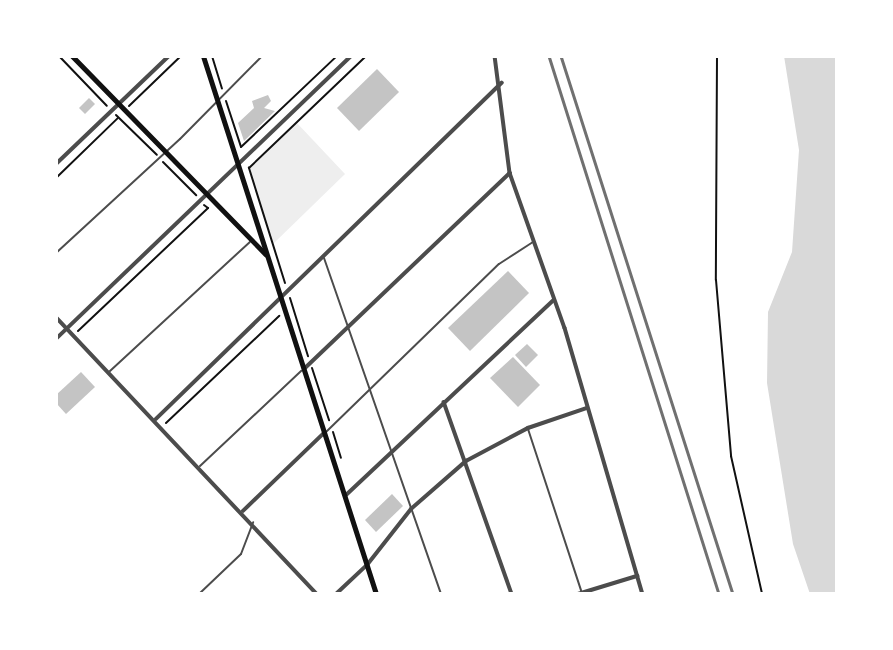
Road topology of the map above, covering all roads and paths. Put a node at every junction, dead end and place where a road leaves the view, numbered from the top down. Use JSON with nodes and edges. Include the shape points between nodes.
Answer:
{"nodes":[{"id":1,"x":60,"y":56,"type":"edge"},
{"id":2,"x":72,"y":56,"type":"edge"},
{"id":3,"x":181,"y":56,"type":"edge"},
{"id":4,"x":203,"y":56,"type":"edge"},
{"id":5,"x":212,"y":56,"type":"edge"},
{"id":6,"x":262,"y":56,"type":"edge"},
{"id":7,"x":337,"y":56,"type":"edge"},
{"id":8,"x":351,"y":56,"type":"edge"},
{"id":9,"x":366,"y":56,"type":"edge"},
{"id":10,"x":495,"y":56,"type":"edge"},
{"id":11,"x":717,"y":56,"type":"edge"},
{"id":12,"x":166,"y":57,"type":"edge"},
{"id":13,"x":501,"y":83,"type":"junction"},
{"id":14,"x":223,"y":93,"type":"junction"},
{"id":15,"x":217,"y":99,"type":"junction"},
{"id":16,"x":118,"y":104,"type":"junction"},
{"id":17,"x":112,"y":110,"type":"junction"},
{"id":18,"x":125,"y":111,"type":"junction"},
{"id":19,"x":119,"y":117,"type":"junction"},
{"id":20,"x":164,"y":150,"type":"junction"},
{"id":21,"x":158,"y":156,"type":"junction"},
{"id":22,"x":56,"y":164,"type":"edge"},
{"id":23,"x":238,"y":165,"type":"junction"},
{"id":24,"x":510,"y":173,"type":"junction"},
{"id":25,"x":56,"y":178,"type":"edge"},
{"id":26,"x":206,"y":194,"type":"junction"},
{"id":27,"x":200,"y":200,"type":"junction"},
{"id":28,"x":252,"y":241,"type":"junction"},
{"id":29,"x":534,"y":241,"type":"junction"},
{"id":30,"x":56,"y":253,"type":"edge"},
{"id":31,"x":267,"y":255,"type":"junction"},
{"id":32,"x":324,"y":257,"type":"junction"},
{"id":33,"x":288,"y":292,"type":"junction"},
{"id":34,"x":281,"y":298,"type":"junction"},
{"id":35,"x":553,"y":301,"type":"junction"},
{"id":36,"x":292,"y":304,"type":"junction"},
{"id":37,"x":285,"y":310,"type":"junction"},
{"id":38,"x":56,"y":317,"type":"edge"},
{"id":39,"x":68,"y":329,"type":"junction"},
{"id":40,"x":350,"y":329,"type":"junction"},
{"id":41,"x":78,"y":331,"type":"dead end"},
{"id":42,"x":56,"y":339,"type":"edge"},
{"id":43,"x":310,"y":364,"type":"junction"},
{"id":44,"x":304,"y":369,"type":"junction"},
{"id":45,"x":110,"y":372,"type":"junction"},
{"id":46,"x":372,"y":389,"type":"junction"},
{"id":47,"x":444,"y":402,"type":"junction"},
{"id":48,"x":587,"y":408,"type":"junction"},
{"id":49,"x":156,"y":419,"type":"junction"},
{"id":50,"x":163,"y":426,"type":"junction"},
{"id":51,"x":331,"y":426,"type":"junction"},
{"id":52,"x":528,"y":428,"type":"junction"},
{"id":53,"x":324,"y":433,"type":"junction"},
{"id":54,"x":389,"y":454,"type":"junction"},
{"id":55,"x":341,"y":458,"type":"dead end"},
{"id":56,"x":466,"y":461,"type":"junction"},
{"id":57,"x":201,"y":466,"type":"junction"},
{"id":58,"x":345,"y":496,"type":"junction"},
{"id":59,"x":411,"y":509,"type":"junction"},
{"id":60,"x":243,"y":511,"type":"junction"},
{"id":61,"x":253,"y":522,"type":"junction"},
{"id":62,"x":367,"y":565,"type":"junction"},
{"id":63,"x":637,"y":576,"type":"junction"},
{"id":64,"x":199,"y":594,"type":"edge"},
{"id":65,"x":317,"y":594,"type":"edge"},
{"id":66,"x":336,"y":594,"type":"edge"},
{"id":67,"x":376,"y":594,"type":"edge"},
{"id":68,"x":441,"y":594,"type":"edge"},
{"id":69,"x":512,"y":594,"type":"edge"},
{"id":70,"x":581,"y":594,"type":"edge"},
{"id":71,"x":643,"y":594,"type":"edge"},
{"id":72,"x":762,"y":594,"type":"edge"}],
"edges":[{"from":1,"to":17,"type":"path"},
{"from":2,"to":16,"type":"main road"},
{"from":3,"to":18,"type":"path"},
{"from":4,"to":15,"type":"main road"},
{"from":5,"to":14,"type":"path"},
{"from":6,"to":14,"type":"lane"},
{"from":7,"to":14,"type":"path","via":[[241,147]]},
{"from":8,"to":23,"type":"street"},
{"from":9,"to":33,"type":"path","via":[[249,168]]},
{"from":10,"to":13,"type":"street"},
{"from":11,"to":72,"type":"path","via":[[716,280],[731,456]]},
{"from":12,"to":16,"type":"street"},
{"from":13,"to":24,"type":"street"},
{"from":13,"to":32,"type":"street"},
{"from":14,"to":15,"type":"lane"},
{"from":15,"to":20,"type":"lane"},
{"from":15,"to":23,"type":"main road"},
{"from":16,"to":17,"type":"street"},
{"from":16,"to":18,"type":"main road"},
{"from":17,"to":19,"type":"path"},
{"from":17,"to":22,"type":"street"},
{"from":18,"to":19,"type":"path"},
{"from":18,"to":20,"type":"main road"},
{"from":19,"to":21,"type":"path"},
{"from":19,"to":25,"type":"path"},
{"from":20,"to":21,"type":"lane"},
{"from":20,"to":26,"type":"main road"},
{"from":21,"to":27,"type":"path"},
{"from":21,"to":30,"type":"lane"},
{"from":23,"to":26,"type":"street"},
{"from":23,"to":31,"type":"main road"},
{"from":24,"to":29,"type":"street"},
{"from":24,"to":40,"type":"street"},
{"from":26,"to":27,"type":"street"},
{"from":26,"to":28,"type":"main road"},
{"from":27,"to":39,"type":"street"},
{"from":27,"to":41,"type":"path","via":[[208,208]]},
{"from":28,"to":31,"type":"main road"},
{"from":28,"to":45,"type":"lane"},
{"from":29,"to":35,"type":"street"},
{"from":29,"to":46,"type":"lane","via":[[499,264]]},
{"from":31,"to":34,"type":"main road"},
{"from":32,"to":33,"type":"street"},
{"from":32,"to":40,"type":"lane"},
{"from":33,"to":34,"type":"street"},
{"from":33,"to":36,"type":"path"},
{"from":34,"to":37,"type":"main road"},
{"from":34,"to":49,"type":"street"},
{"from":35,"to":47,"type":"street"},
{"from":35,"to":48,"type":"street"},
{"from":36,"to":37,"type":"path"},
{"from":36,"to":43,"type":"path"},
{"from":37,"to":44,"type":"main road"},
{"from":37,"to":50,"type":"path"},
{"from":38,"to":39,"type":"street"},
{"from":39,"to":42,"type":"street"},
{"from":39,"to":45,"type":"street"},
{"from":40,"to":43,"type":"street"},
{"from":40,"to":46,"type":"lane"},
{"from":43,"to":44,"type":"street"},
{"from":43,"to":51,"type":"path"},
{"from":44,"to":53,"type":"main road"},
{"from":44,"to":57,"type":"lane"},
{"from":45,"to":49,"type":"street"},
{"from":46,"to":51,"type":"lane"},
{"from":46,"to":54,"type":"lane"},
{"from":47,"to":54,"type":"street"},
{"from":47,"to":56,"type":"street"},
{"from":48,"to":52,"type":"street"},
{"from":48,"to":63,"type":"street"},
{"from":49,"to":50,"type":"street"},
{"from":50,"to":57,"type":"street"},
{"from":51,"to":53,"type":"lane"},
{"from":51,"to":55,"type":"path"},
{"from":52,"to":56,"type":"street"},
{"from":52,"to":70,"type":"lane"},
{"from":53,"to":58,"type":"main road"},
{"from":53,"to":60,"type":"street"},
{"from":54,"to":58,"type":"street"},
{"from":54,"to":59,"type":"lane"},
{"from":56,"to":59,"type":"street"},
{"from":56,"to":69,"type":"street"},
{"from":57,"to":60,"type":"street"},
{"from":58,"to":62,"type":"main road"},
{"from":59,"to":62,"type":"street"},
{"from":59,"to":68,"type":"lane"},
{"from":60,"to":61,"type":"street"},
{"from":61,"to":64,"type":"lane","via":[[242,554]]},
{"from":61,"to":65,"type":"street"},
{"from":62,"to":66,"type":"street"},
{"from":62,"to":67,"type":"main road"},
{"from":63,"to":70,"type":"street"},
{"from":63,"to":71,"type":"street"}]}
